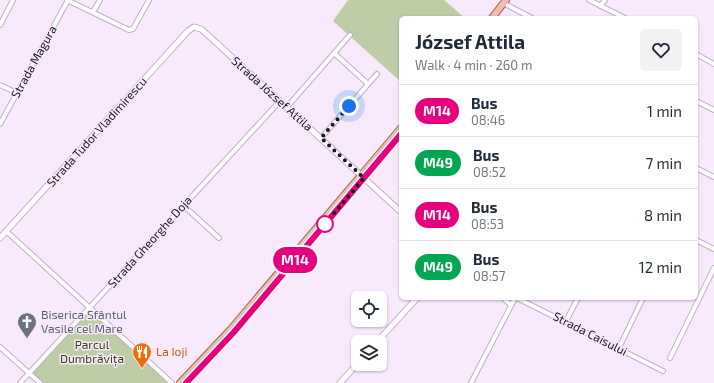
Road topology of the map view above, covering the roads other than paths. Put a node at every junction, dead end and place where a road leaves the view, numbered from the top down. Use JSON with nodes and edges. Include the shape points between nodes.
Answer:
{"nodes":[{"id":1,"x":13,"y":0,"type":"edge"},
{"id":2,"x":68,"y":0,"type":"edge"},
{"id":3,"x":100,"y":0,"type":"edge"},
{"id":4,"x":149,"y":0,"type":"edge"},
{"id":5,"x":590,"y":0,"type":"edge"},
{"id":6,"x":605,"y":0,"type":"edge"},
{"id":7,"x":508,"y":2,"type":"edge"},
{"id":8,"x":600,"y":6,"type":"junction"},
{"id":9,"x":93,"y":12,"type":"junction"},
{"id":10,"x":494,"y":16,"type":"edge"},
{"id":11,"x":498,"y":16,"type":"edge"},
{"id":12,"x":529,"y":16,"type":"edge"},
{"id":13,"x":621,"y":16,"type":"edge"},
{"id":14,"x":0,"y":24,"type":"edge"},
{"id":15,"x":194,"y":27,"type":"joint"},
{"id":16,"x":350,"y":35,"type":"dead end"},
{"id":17,"x":334,"y":52,"type":"junction"},
{"id":18,"x":698,"y":55,"type":"edge"},
{"id":19,"x":714,"y":64,"type":"edge"},
{"id":20,"x":377,"y":74,"type":"dead end"},
{"id":21,"x":368,"y":84,"type":"junction"},
{"id":22,"x":0,"y":85,"type":"edge"},
{"id":23,"x":17,"y":93,"type":"junction"},
{"id":24,"x":280,"y":101,"type":"junction"},
{"id":25,"x":698,"y":102,"type":"edge"},
{"id":26,"x":287,"y":107,"type":"junction"},
{"id":27,"x":714,"y":110,"type":"edge"},
{"id":28,"x":0,"y":124,"type":"edge"},
{"id":29,"x":399,"y":131,"type":"edge"},
{"id":30,"x":399,"y":136,"type":"edge"},
{"id":31,"x":321,"y":138,"type":"junction"},
{"id":32,"x":698,"y":169,"type":"edge"},
{"id":33,"x":363,"y":176,"type":"junction"},
{"id":34,"x":714,"y":177,"type":"edge"},
{"id":35,"x":184,"y":206,"type":"junction"},
{"id":36,"x":399,"y":210,"type":"edge"},
{"id":37,"x":2,"y":234,"type":"edge"},
{"id":38,"x":219,"y":238,"type":"dead end"},
{"id":39,"x":698,"y":241,"type":"edge"},
{"id":40,"x":714,"y":249,"type":"edge"},
{"id":41,"x":714,"y":268,"type":"edge"},
{"id":42,"x":415,"y":300,"type":"edge"},
{"id":43,"x":506,"y":300,"type":"edge"},
{"id":44,"x":515,"y":300,"type":"edge"},
{"id":45,"x":520,"y":300,"type":"edge"},
{"id":46,"x":577,"y":300,"type":"edge"},
{"id":47,"x":642,"y":300,"type":"edge"},
{"id":48,"x":512,"y":305,"type":"junction"},
{"id":49,"x":90,"y":308,"type":"junction"},
{"id":50,"x":566,"y":321,"type":"junction"},
{"id":51,"x":383,"y":335,"type":"edge"},
{"id":52,"x":0,"y":347,"type":"edge"},
{"id":53,"x":618,"y":348,"type":"junction"},
{"id":54,"x":670,"y":358,"type":"dead end"},
{"id":55,"x":351,"y":371,"type":"edge"},
{"id":56,"x":663,"y":371,"type":"dead end"},
{"id":57,"x":29,"y":373,"type":"junction"},
{"id":58,"x":20,"y":383,"type":"edge"},
{"id":59,"x":40,"y":383,"type":"edge"},
{"id":60,"x":172,"y":383,"type":"edge"},
{"id":61,"x":180,"y":383,"type":"edge"},
{"id":62,"x":186,"y":383,"type":"edge"},
{"id":63,"x":340,"y":383,"type":"edge"},
{"id":64,"x":471,"y":383,"type":"edge"}],
"edges":[{"from":1,"to":14,"type":"street"},
{"from":2,"to":9,"type":"street"},
{"from":2,"to":23,"type":"street","name":"Strada Magura"},
{"from":3,"to":9,"type":"street"},
{"from":4,"to":9,"type":"street","via":[[131,30]]},
{"from":5,"to":8,"type":"street"},
{"from":6,"to":8,"type":"street"},
{"from":7,"to":10,"type":"main road"},
{"from":7,"to":11,"type":"main road"},
{"from":7,"to":12,"type":"street"},
{"from":8,"to":13,"type":"street"},
{"from":15,"to":24,"type":"street","name":"Strada József Attila","via":[[201,29]]},
{"from":15,"to":37,"type":"street","name":"Strada Tudor Vladimirescu"},
{"from":16,"to":17,"type":"street"},
{"from":17,"to":21,"type":"street"},
{"from":17,"to":26,"type":"street"},
{"from":18,"to":19,"type":"street"},
{"from":20,"to":21,"type":"street"},
{"from":21,"to":31,"type":"street"},
{"from":22,"to":23,"type":"street"},
{"from":23,"to":28,"type":"street","name":"Strada Magura"},
{"from":24,"to":26,"type":"street","name":"Strada József Attila"},
{"from":24,"to":35,"type":"street","name":"Strada Gheorghe Doja"},
{"from":25,"to":27,"type":"street"},
{"from":26,"to":31,"type":"street","name":"Strada József Attila"},
{"from":29,"to":33,"type":"main road"},
{"from":30,"to":33,"type":"main road"},
{"from":31,"to":33,"type":"street","name":"Strada József Attila"},
{"from":32,"to":34,"type":"street"},
{"from":33,"to":36,"type":"street","name":"Strada József Attila"},
{"from":33,"to":61,"type":"main road","via":[[231,329]]},
{"from":33,"to":62,"type":"main road","via":[[234,332]]},
{"from":35,"to":38,"type":"street"},
{"from":35,"to":49,"type":"street","name":"Strada Gheorghe Doja"},
{"from":37,"to":49,"type":"street"},
{"from":39,"to":40,"type":"street"},
{"from":41,"to":54,"type":"street"},
{"from":42,"to":51,"type":"street"},
{"from":43,"to":48,"type":"street"},
{"from":44,"to":48,"type":"street"},
{"from":45,"to":50,"type":"street","name":"Strada Caisului"},
{"from":46,"to":50,"type":"street"},
{"from":47,"to":53,"type":"street"},
{"from":48,"to":64,"type":"street"},
{"from":49,"to":57,"type":"street","name":"Strada Gheorghe Doja"},
{"from":49,"to":60,"type":"street"},
{"from":50,"to":53,"type":"street","name":"Strada Caisului"},
{"from":52,"to":57,"type":"street"},
{"from":53,"to":56,"type":"street","name":"Strada Caisului"},
{"from":55,"to":63,"type":"street"},
{"from":57,"to":58,"type":"street","name":"Strada Gheorghe Doja"},
{"from":57,"to":59,"type":"street"}]}
